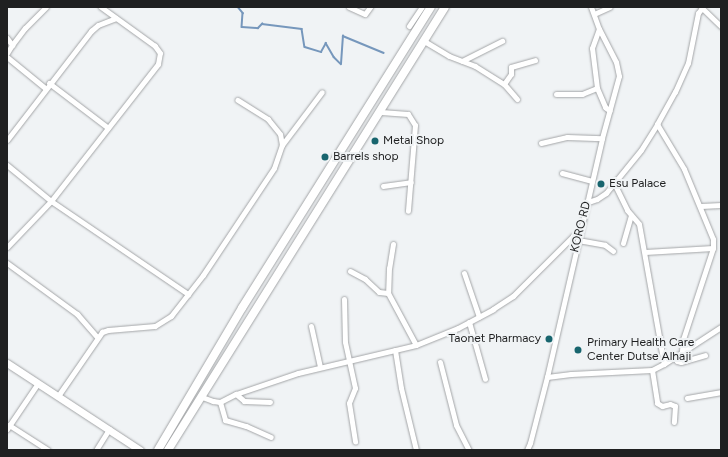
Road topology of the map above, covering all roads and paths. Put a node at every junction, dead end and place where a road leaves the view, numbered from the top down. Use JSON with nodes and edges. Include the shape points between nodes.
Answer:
{"nodes":[{"id":1,"x":46,"y":7,"type":"edge"},
{"id":2,"x":101,"y":7,"type":"edge"},
{"id":3,"x":349,"y":7,"type":"edge"},
{"id":4,"x":370,"y":7,"type":"edge"},
{"id":5,"x":422,"y":7,"type":"edge"},
{"id":6,"x":431,"y":7,"type":"edge"},
{"id":7,"x":445,"y":7,"type":"edge"},
{"id":8,"x":591,"y":7,"type":"edge"},
{"id":9,"x":610,"y":7,"type":"edge"},
{"id":10,"x":702,"y":7,"type":"edge"},
{"id":11,"x":594,"y":14,"type":"junction"},
{"id":12,"x":116,"y":18,"type":"junction"},
{"id":13,"x":409,"y":26,"type":"dead end"},
{"id":14,"x":721,"y":26,"type":"edge"},
{"id":15,"x":599,"y":29,"type":"junction"},
{"id":16,"x":7,"y":38,"type":"edge"},
{"id":17,"x":424,"y":41,"type":"junction"},
{"id":18,"x":502,"y":41,"type":"dead end"},
{"id":19,"x":12,"y":45,"type":"junction"},
{"id":20,"x":7,"y":53,"type":"edge"},
{"id":21,"x":7,"y":57,"type":"edge"},
{"id":22,"x":534,"y":60,"type":"dead end"},
{"id":23,"x":462,"y":61,"type":"junction"},
{"id":24,"x":49,"y":83,"type":"junction"},
{"id":25,"x":504,"y":84,"type":"junction"},
{"id":26,"x":45,"y":88,"type":"junction"},
{"id":27,"x":598,"y":88,"type":"junction"},
{"id":28,"x":322,"y":92,"type":"dead end"},
{"id":29,"x":556,"y":94,"type":"dead end"},
{"id":30,"x":517,"y":99,"type":"dead end"},
{"id":31,"x":237,"y":100,"type":"dead end"},
{"id":32,"x":610,"y":111,"type":"junction"},
{"id":33,"x":381,"y":112,"type":"junction"},
{"id":34,"x":657,"y":124,"type":"junction"},
{"id":35,"x":108,"y":128,"type":"junction"},
{"id":36,"x":602,"y":138,"type":"junction"},
{"id":37,"x":7,"y":140,"type":"edge"},
{"id":38,"x":541,"y":143,"type":"dead end"},
{"id":39,"x":282,"y":145,"type":"junction"},
{"id":40,"x":7,"y":166,"type":"edge"},
{"id":41,"x":562,"y":173,"type":"dead end"},
{"id":42,"x":592,"y":181,"type":"junction"},
{"id":43,"x":411,"y":182,"type":"junction"},
{"id":44,"x":614,"y":183,"type":"junction"},
{"id":45,"x":383,"y":186,"type":"dead end"},
{"id":46,"x":50,"y":201,"type":"junction"},
{"id":47,"x":588,"y":202,"type":"junction"},
{"id":48,"x":721,"y":205,"type":"edge"},
{"id":49,"x":701,"y":206,"type":"junction"},
{"id":50,"x":408,"y":211,"type":"dead end"},
{"id":51,"x":631,"y":215,"type":"junction"},
{"id":52,"x":580,"y":233,"type":"junction"},
{"id":53,"x":578,"y":240,"type":"junction"},
{"id":54,"x":622,"y":243,"type":"dead end"},
{"id":55,"x":393,"y":244,"type":"dead end"},
{"id":56,"x":7,"y":247,"type":"edge"},
{"id":57,"x":713,"y":248,"type":"junction"},
{"id":58,"x":613,"y":251,"type":"dead end"},
{"id":59,"x":645,"y":252,"type":"junction"},
{"id":60,"x":7,"y":263,"type":"edge"},
{"id":61,"x":350,"y":271,"type":"dead end"},
{"id":62,"x":464,"y":273,"type":"dead end"},
{"id":63,"x":388,"y":293,"type":"junction"},
{"id":64,"x":188,"y":294,"type":"junction"},
{"id":65,"x":344,"y":299,"type":"dead end"},
{"id":66,"x":479,"y":317,"type":"junction"},
{"id":67,"x":469,"y":322,"type":"junction"},
{"id":68,"x":311,"y":326,"type":"dead end"},
{"id":69,"x":721,"y":327,"type":"edge"},
{"id":70,"x":97,"y":337,"type":"junction"},
{"id":71,"x":416,"y":345,"type":"junction"},
{"id":72,"x":395,"y":350,"type":"junction"},
{"id":73,"x":682,"y":351,"type":"junction"},
{"id":74,"x":705,"y":355,"type":"dead end"},
{"id":75,"x":675,"y":356,"type":"junction"},
{"id":76,"x":349,"y":360,"type":"junction"},
{"id":77,"x":440,"y":362,"type":"dead end"},
{"id":78,"x":7,"y":363,"type":"edge"},
{"id":79,"x":664,"y":364,"type":"junction"},
{"id":80,"x":320,"y":367,"type":"junction"},
{"id":81,"x":652,"y":370,"type":"junction"},
{"id":82,"x":547,"y":377,"type":"junction"},
{"id":83,"x":484,"y":379,"type":"dead end"},
{"id":84,"x":38,"y":383,"type":"junction"},
{"id":85,"x":721,"y":392,"type":"edge"},
{"id":86,"x":236,"y":394,"type":"junction"},
{"id":87,"x":58,"y":396,"type":"junction"},
{"id":88,"x":202,"y":397,"type":"junction"},
{"id":89,"x":686,"y":398,"type":"dead end"},
{"id":90,"x":220,"y":402,"type":"junction"},
{"id":91,"x":270,"y":402,"type":"dead end"},
{"id":92,"x":674,"y":422,"type":"dead end"},
{"id":93,"x":8,"y":427,"type":"edge"},
{"id":94,"x":108,"y":429,"type":"junction"},
{"id":95,"x":271,"y":438,"type":"dead end"},
{"id":96,"x":355,"y":442,"type":"dead end"},
{"id":97,"x":48,"y":450,"type":"edge"},
{"id":98,"x":96,"y":450,"type":"edge"},
{"id":99,"x":140,"y":450,"type":"edge"},
{"id":100,"x":158,"y":450,"type":"edge"},
{"id":101,"x":168,"y":450,"type":"edge"},
{"id":102,"x":416,"y":450,"type":"edge"},
{"id":103,"x":469,"y":450,"type":"edge"},
{"id":104,"x":527,"y":450,"type":"edge"}],
"edges":[{"from":1,"to":19,"type":"street"},
{"from":2,"to":12,"type":"street"},
{"from":3,"to":4,"type":"street","via":[[365,14]]},
{"from":5,"to":13,"type":"street"},
{"from":6,"to":100,"type":"main road","via":[[242,308]]},
{"from":7,"to":17,"type":"main road"},
{"from":8,"to":11,"type":"street","name":"KORO RD"},
{"from":9,"to":11,"type":"street"},
{"from":10,"to":14,"type":"street"},
{"from":10,"to":34,"type":"street","via":[[697,15],[688,63]]},
{"from":11,"to":15,"type":"street","name":"KORO RD"},
{"from":12,"to":24,"type":"street","via":[[98,25],[91,31]]},
{"from":12,"to":35,"type":"street","via":[[155,46],[160,53],[158,64]]},
{"from":15,"to":27,"type":"street","via":[[592,48]]},
{"from":15,"to":32,"type":"street","name":"KORO RD","via":[[619,71]]},
{"from":16,"to":19,"type":"street"},
{"from":17,"to":23,"type":"street"},
{"from":17,"to":33,"type":"main road"},
{"from":18,"to":23,"type":"street"},
{"from":19,"to":20,"type":"street"},
{"from":21,"to":26,"type":"street"},
{"from":22,"to":25,"type":"street","via":[[511,67],[510,75]]},
{"from":23,"to":25,"type":"street","via":[[476,66]]},
{"from":24,"to":26,"type":"street"},
{"from":24,"to":35,"type":"street"},
{"from":25,"to":30,"type":"street"},
{"from":26,"to":37,"type":"street"},
{"from":27,"to":29,"type":"street","via":[[582,94]]},
{"from":27,"to":32,"type":"street","via":[[605,107]]},
{"from":28,"to":39,"type":"street"},
{"from":31,"to":39,"type":"street","via":[[275,126]]},
{"from":32,"to":36,"type":"street","name":"KORO RD"},
{"from":33,"to":43,"type":"street","via":[[408,114],[415,125]]},
{"from":33,"to":88,"type":"main road","via":[[343,168]]},
{"from":34,"to":44,"type":"street"},
{"from":34,"to":49,"type":"street","via":[[684,169]]},
{"from":35,"to":46,"type":"street"},
{"from":36,"to":38,"type":"street","via":[[566,137]]},
{"from":36,"to":42,"type":"street","name":"KORO RD"},
{"from":39,"to":64,"type":"street","via":[[274,168]]},
{"from":40,"to":46,"type":"street"},
{"from":41,"to":42,"type":"street"},
{"from":42,"to":47,"type":"street","name":"KORO RD"},
{"from":43,"to":45,"type":"street"},
{"from":43,"to":50,"type":"street"},
{"from":44,"to":47,"type":"street","via":[[601,197]]},
{"from":44,"to":51,"type":"street","via":[[626,210]]},
{"from":46,"to":56,"type":"street"},
{"from":46,"to":64,"type":"street"},
{"from":47,"to":52,"type":"street","name":"KORO RD"},
{"from":48,"to":49,"type":"street"},
{"from":49,"to":57,"type":"street","via":[[712,235]]},
{"from":51,"to":54,"type":"street"},
{"from":51,"to":59,"type":"street","via":[[638,222]]},
{"from":52,"to":53,"type":"street","name":"KORO RD"},
{"from":52,"to":66,"type":"street","via":[[573,236],[513,296]]},
{"from":53,"to":58,"type":"street","via":[[600,243]]},
{"from":53,"to":82,"type":"street","name":"KORO RD"},
{"from":55,"to":63,"type":"street"},
{"from":57,"to":59,"type":"street"},
{"from":57,"to":73,"type":"street","via":[[683,339]]},
{"from":59,"to":79,"type":"street"},
{"from":60,"to":70,"type":"street","via":[[77,314]]},
{"from":61,"to":63,"type":"street","via":[[365,279],[379,292]]},
{"from":62,"to":66,"type":"street"},
{"from":63,"to":71,"type":"street"},
{"from":64,"to":70,"type":"street","via":[[179,308],[161,323],[147,327],[108,330]]},
{"from":65,"to":76,"type":"street","via":[[345,342]]},
{"from":66,"to":67,"type":"street"},
{"from":67,"to":71,"type":"street"},
{"from":67,"to":83,"type":"street"},
{"from":68,"to":80,"type":"street"},
{"from":69,"to":73,"type":"street"},
{"from":70,"to":87,"type":"street"},
{"from":71,"to":72,"type":"street"},
{"from":72,"to":76,"type":"street"},
{"from":72,"to":102,"type":"street"},
{"from":73,"to":75,"type":"street"},
{"from":74,"to":75,"type":"street","via":[[681,362],[677,361]]},
{"from":75,"to":79,"type":"street"},
{"from":76,"to":80,"type":"street"},
{"from":76,"to":96,"type":"street","via":[[355,388],[349,400],[349,410]]},
{"from":77,"to":103,"type":"street","via":[[456,425]]},
{"from":78,"to":84,"type":"street"},
{"from":79,"to":81,"type":"street"},
{"from":80,"to":86,"type":"street"},
{"from":81,"to":82,"type":"street"},
{"from":81,"to":92,"type":"street","via":[[657,403],[662,406],[674,406]]},
{"from":82,"to":104,"type":"street","name":"KORO RD"},
{"from":84,"to":87,"type":"street"},
{"from":84,"to":93,"type":"street"},
{"from":85,"to":89,"type":"street"},
{"from":86,"to":90,"type":"street"},
{"from":86,"to":91,"type":"street","via":[[244,401]]},
{"from":87,"to":94,"type":"street"},
{"from":88,"to":90,"type":"street","via":[[212,402]]},
{"from":88,"to":101,"type":"main road"},
{"from":90,"to":95,"type":"street","via":[[225,420],[246,426]]},
{"from":93,"to":97,"type":"street"},
{"from":94,"to":98,"type":"street"},
{"from":94,"to":99,"type":"street"}]}
